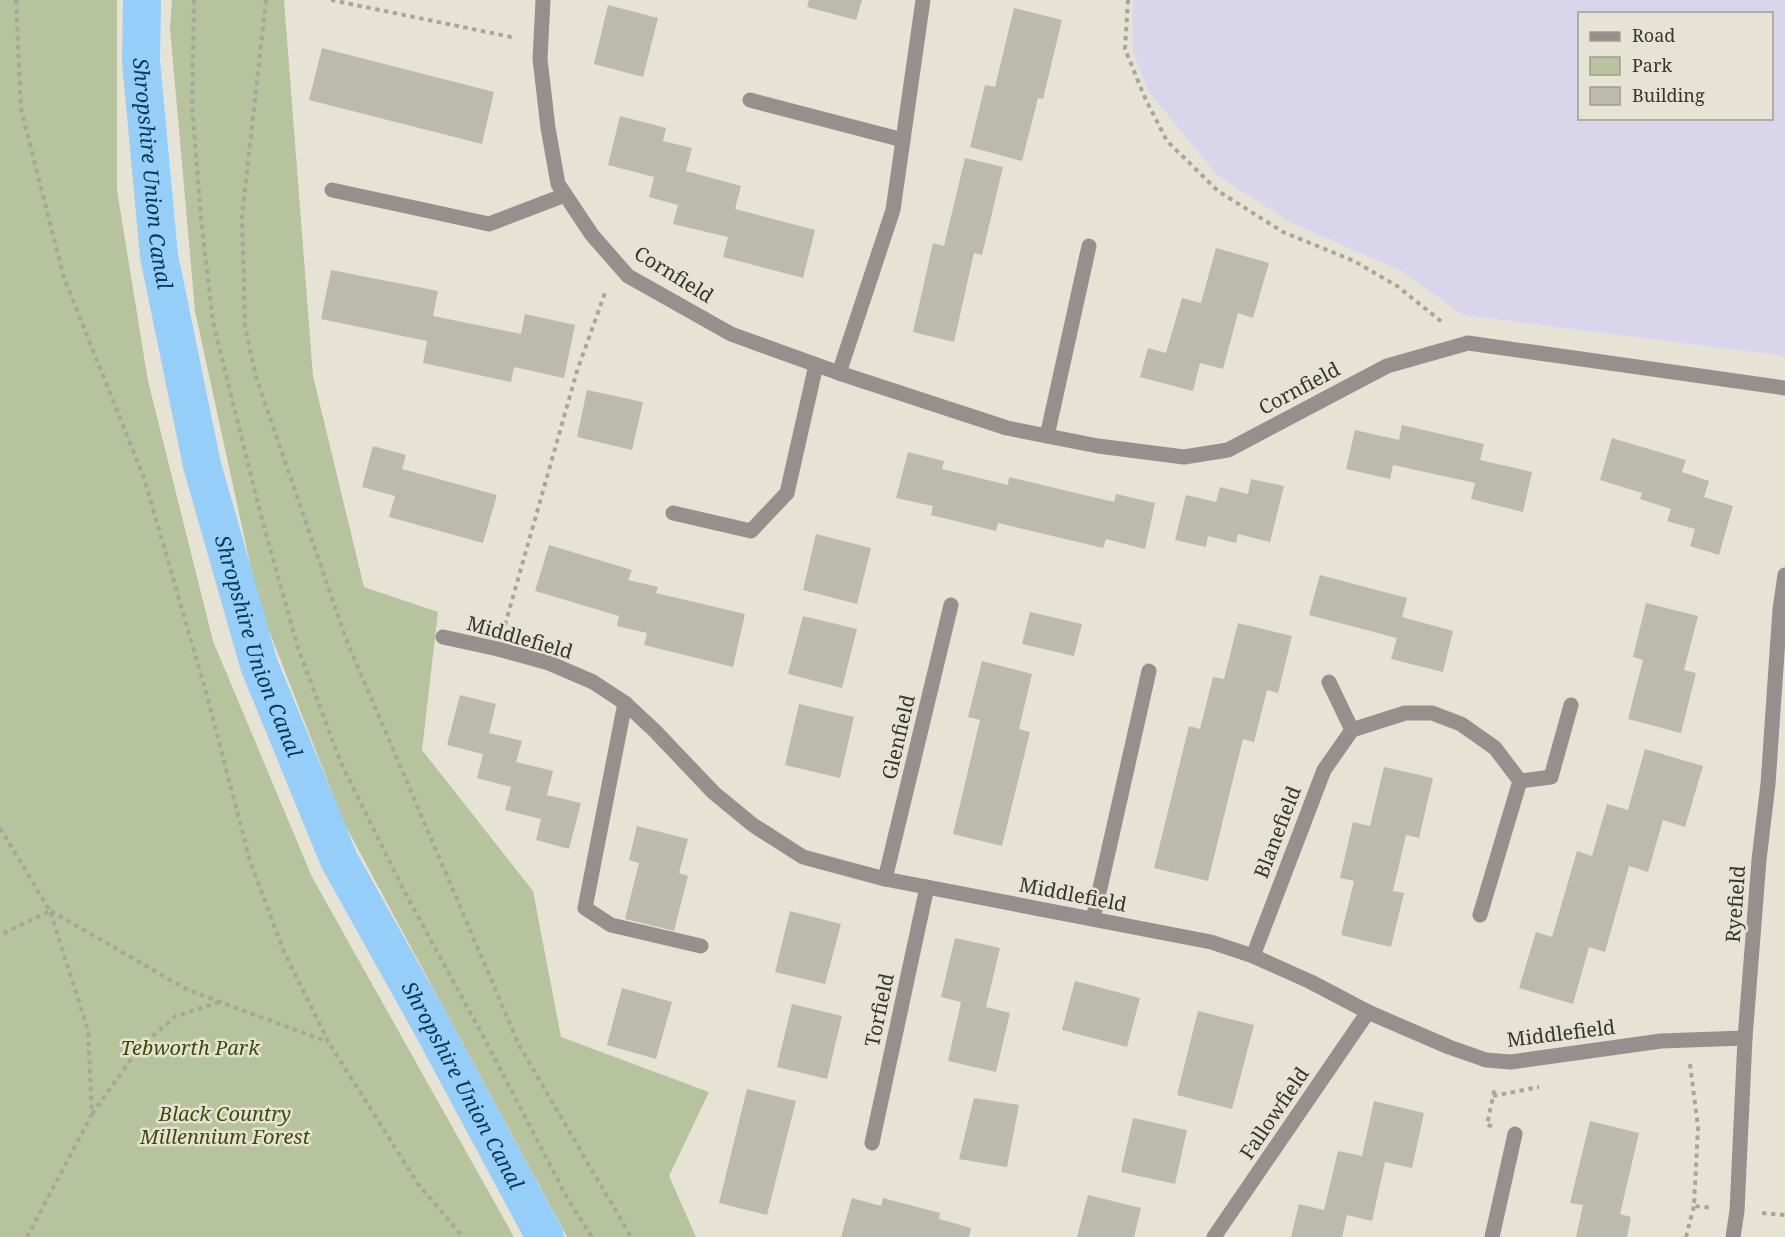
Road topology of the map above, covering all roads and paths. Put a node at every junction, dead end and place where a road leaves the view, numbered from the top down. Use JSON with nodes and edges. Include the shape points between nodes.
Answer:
{"nodes":[{"id":1,"x":16,"y":0,"type":"edge"},
{"id":2,"x":194,"y":0,"type":"edge"},
{"id":3,"x":266,"y":0,"type":"edge"},
{"id":4,"x":331,"y":0,"type":"edge"},
{"id":5,"x":543,"y":0,"type":"edge"},
{"id":6,"x":923,"y":0,"type":"edge"},
{"id":7,"x":1128,"y":0,"type":"edge"},
{"id":8,"x":541,"y":43,"type":"junction"},
{"id":9,"x":750,"y":100,"type":"dead end"},
{"id":10,"x":903,"y":140,"type":"junction"},
{"id":11,"x":332,"y":190,"type":"dead end"},
{"id":12,"x":566,"y":195,"type":"junction"},
{"id":13,"x":1089,"y":246,"type":"dead end"},
{"id":14,"x":616,"y":262,"type":"junction"},
{"id":15,"x":1468,"y":343,"type":"junction"},
{"id":16,"x":816,"y":365,"type":"junction"},
{"id":17,"x":839,"y":373,"type":"junction"},
{"id":18,"x":1785,"y":388,"type":"edge"},
{"id":19,"x":1047,"y":435,"type":"junction"},
{"id":20,"x":673,"y":513,"type":"dead end"},
{"id":21,"x":1785,"y":575,"type":"edge"},
{"id":22,"x":951,"y":605,"type":"dead end"},
{"id":23,"x":442,"y":637,"type":"dead end"},
{"id":24,"x":498,"y":649,"type":"junction"},
{"id":25,"x":1149,"y":671,"type":"dead end"},
{"id":26,"x":1329,"y":682,"type":"dead end"},
{"id":27,"x":625,"y":703,"type":"junction"},
{"id":28,"x":1571,"y":705,"type":"dead end"},
{"id":29,"x":1352,"y":730,"type":"junction"},
{"id":30,"x":1520,"y":781,"type":"junction"},
{"id":31,"x":0,"y":828,"type":"edge"},
{"id":32,"x":885,"y":879,"type":"junction"},
{"id":33,"x":927,"y":886,"type":"junction"},
{"id":34,"x":50,"y":911,"type":"junction"},
{"id":35,"x":1480,"y":915,"type":"dead end"},
{"id":36,"x":1093,"y":919,"type":"junction"},
{"id":37,"x":0,"y":935,"type":"edge"},
{"id":38,"x":701,"y":946,"type":"dead end"},
{"id":39,"x":1253,"y":956,"type":"junction"},
{"id":40,"x":220,"y":1002,"type":"junction"},
{"id":41,"x":1368,"y":1012,"type":"junction"},
{"id":42,"x":1745,"y":1038,"type":"junction"},
{"id":43,"x":1688,"y":1040,"type":"junction"},
{"id":44,"x":329,"y":1043,"type":"junction"},
{"id":45,"x":1501,"y":1062,"type":"junction"},
{"id":46,"x":92,"y":1114,"type":"junction"},
{"id":47,"x":1515,"y":1134,"type":"joint"},
{"id":48,"x":872,"y":1143,"type":"dead end"},
{"id":49,"x":1694,"y":1206,"type":"junction"},
{"id":50,"x":1737,"y":1210,"type":"junction"},
{"id":51,"x":1785,"y":1215,"type":"edge"},
{"id":52,"x":27,"y":1237,"type":"edge"},
{"id":53,"x":463,"y":1237,"type":"edge"},
{"id":54,"x":592,"y":1237,"type":"edge"},
{"id":55,"x":631,"y":1237,"type":"edge"},
{"id":56,"x":1214,"y":1237,"type":"edge"},
{"id":57,"x":1492,"y":1237,"type":"edge"},
{"id":58,"x":1686,"y":1237,"type":"edge"},
{"id":59,"x":1733,"y":1237,"type":"edge"}],
"edges":[{"from":1,"to":44,"type":"path","via":[[21,109],[64,278],[144,478],[250,861],[284,952]]},
{"from":2,"to":54,"type":"path","via":[[192,106],[213,322],[298,648],[342,763],[403,889],[566,1196]]},
{"from":3,"to":55,"type":"path","via":[[242,216],[245,326],[256,377],[346,639],[519,1045]]},
{"from":4,"to":8,"type":"path"},
{"from":5,"to":8,"type":"street","name":"Cornfield"},
{"from":6,"to":10,"type":"street"},
{"from":7,"to":15,"type":"path","via":[[1125,50],[1167,141],[1218,191],[1283,232],[1354,261],[1397,286]]},
{"from":8,"to":12,"type":"street","name":"Cornfield","via":[[548,128],[558,184]]},
{"from":9,"to":10,"type":"street"},
{"from":10,"to":17,"type":"street","via":[[893,210]]},
{"from":11,"to":12,"type":"street","via":[[489,224]]},
{"from":12,"to":14,"type":"street","name":"Cornfield","via":[[592,235]]},
{"from":13,"to":19,"type":"street"},
{"from":14,"to":16,"type":"street","name":"Cornfield","via":[[628,276],[731,334]]},
{"from":14,"to":24,"type":"path","via":[[577,370]]},
{"from":15,"to":18,"type":"street","name":"Cornfield"},
{"from":15,"to":19,"type":"street","name":"Cornfield","via":[[1387,366],[1228,450],[1184,457]]},
{"from":16,"to":17,"type":"street","name":"Cornfield"},
{"from":16,"to":20,"type":"street","via":[[787,493],[751,531]]},
{"from":17,"to":19,"type":"street","name":"Cornfield","via":[[1007,428]]},
{"from":21,"to":42,"type":"street","name":"Ryefield"},
{"from":22,"to":32,"type":"street","name":"Glenfield"},
{"from":23,"to":24,"type":"street","name":"Middlefield"},
{"from":24,"to":27,"type":"street","name":"Middlefield","via":[[549,663],[593,682]]},
{"from":25,"to":36,"type":"street"},
{"from":26,"to":29,"type":"street"},
{"from":27,"to":32,"type":"street","name":"Middlefield","via":[[714,793],[753,825],[803,857]]},
{"from":27,"to":38,"type":"street","via":[[585,908],[611,925]]},
{"from":28,"to":30,"type":"street","via":[[1551,777]]},
{"from":29,"to":30,"type":"street","via":[[1405,713],[1432,713],[1461,724],[1495,748]]},
{"from":29,"to":39,"type":"street","name":"Blanefield","via":[[1324,770]]},
{"from":30,"to":35,"type":"street"},
{"from":31,"to":34,"type":"path"},
{"from":32,"to":33,"type":"street","name":"Middlefield"},
{"from":33,"to":36,"type":"street","name":"Middlefield"},
{"from":33,"to":48,"type":"street","name":"Torfield"},
{"from":34,"to":37,"type":"path"},
{"from":34,"to":40,"type":"path","via":[[188,990]]},
{"from":34,"to":46,"type":"path","via":[[88,1030]]},
{"from":36,"to":39,"type":"street","name":"Middlefield","via":[[1211,942]]},
{"from":39,"to":41,"type":"street","name":"Middlefield"},
{"from":40,"to":44,"type":"path"},
{"from":40,"to":46,"type":"path","via":[[176,1016],[139,1048]]},
{"from":41,"to":45,"type":"street","name":"Middlefield","via":[[1449,1047]]},
{"from":41,"to":56,"type":"street","name":"Fallowfield"},
{"from":42,"to":43,"type":"street","name":"Middlefield"},
{"from":42,"to":50,"type":"street","name":"Ryefield"},
{"from":43,"to":45,"type":"street","name":"Middlefield"},
{"from":43,"to":49,"type":"path","via":[[1698,1127]]},
{"from":44,"to":53,"type":"path","via":[[418,1184]]},
{"from":45,"to":47,"type":"path","via":[[1487,1125]]},
{"from":46,"to":52,"type":"path"},
{"from":47,"to":57,"type":"street"},
{"from":49,"to":50,"type":"path"},
{"from":49,"to":58,"type":"path"},
{"from":50,"to":51,"type":"path"},
{"from":50,"to":59,"type":"street","name":"Ryefield"}]}
